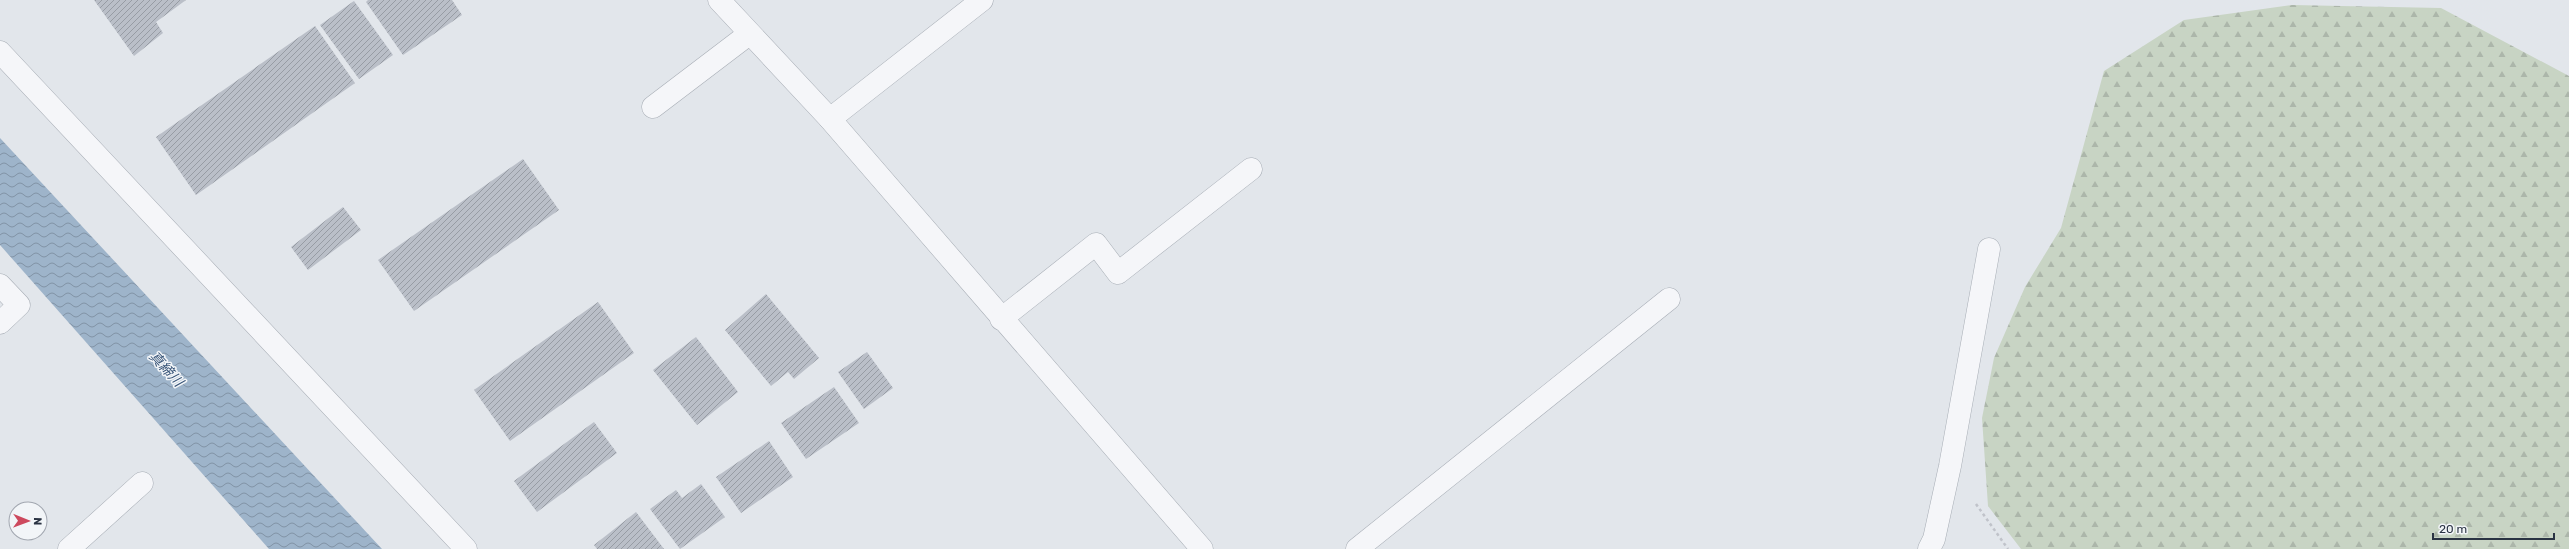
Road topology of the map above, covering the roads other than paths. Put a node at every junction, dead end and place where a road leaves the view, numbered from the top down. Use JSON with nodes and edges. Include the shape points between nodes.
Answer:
{"nodes":[{"id":1,"x":719,"y":0,"type":"edge"},
{"id":2,"x":982,"y":0,"type":"edge"},
{"id":3,"x":748,"y":34,"type":"junction"},
{"id":4,"x":0,"y":52,"type":"edge"},
{"id":5,"x":652,"y":107,"type":"dead end"},
{"id":6,"x":830,"y":119,"type":"junction"},
{"id":7,"x":1251,"y":169,"type":"dead end"},
{"id":8,"x":1989,"y":249,"type":"dead end"},
{"id":9,"x":0,"y":285,"type":"edge"},
{"id":10,"x":1670,"y":298,"type":"dead end"},
{"id":11,"x":1002,"y":319,"type":"junction"},
{"id":12,"x":0,"y":323,"type":"edge"},
{"id":13,"x":142,"y":483,"type":"dead end"},
{"id":14,"x":69,"y":549,"type":"edge"},
{"id":15,"x":466,"y":549,"type":"edge"},
{"id":16,"x":1202,"y":549,"type":"edge"},
{"id":17,"x":1357,"y":549,"type":"edge"},
{"id":18,"x":1930,"y":549,"type":"edge"}],
"edges":[{"from":1,"to":3,"type":"street"},
{"from":2,"to":6,"type":"street"},
{"from":3,"to":5,"type":"street"},
{"from":3,"to":6,"type":"street"},
{"from":4,"to":15,"type":"street"},
{"from":6,"to":11,"type":"street"},
{"from":7,"to":11,"type":"street","via":[[1118,273],[1096,244]]},
{"from":8,"to":18,"type":"street","via":[[1950,466]]},
{"from":9,"to":12,"type":"street","via":[[19,305]]},
{"from":10,"to":17,"type":"street"},
{"from":11,"to":16,"type":"street"},
{"from":13,"to":14,"type":"street"}]}
